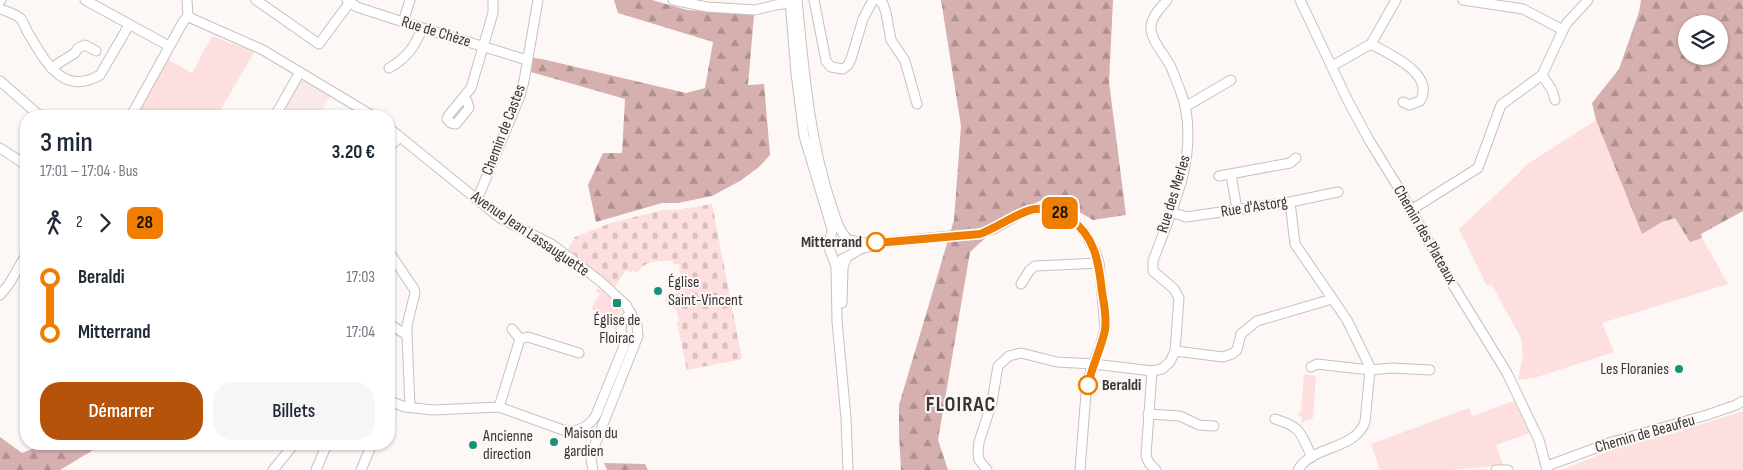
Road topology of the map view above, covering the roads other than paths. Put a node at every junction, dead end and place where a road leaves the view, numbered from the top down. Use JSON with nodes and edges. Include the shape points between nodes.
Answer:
{"nodes":[{"id":1,"x":85,"y":0,"type":"edge"},
{"id":2,"x":188,"y":0,"type":"edge"},
{"id":3,"x":256,"y":0,"type":"edge"},
{"id":4,"x":410,"y":0,"type":"edge"},
{"id":5,"x":493,"y":0,"type":"edge"},
{"id":6,"x":538,"y":0,"type":"edge"},
{"id":7,"x":672,"y":0,"type":"edge"},
{"id":8,"x":814,"y":0,"type":"edge"},
{"id":9,"x":876,"y":0,"type":"edge"},
{"id":10,"x":1167,"y":0,"type":"edge"},
{"id":11,"x":1300,"y":0,"type":"edge"},
{"id":12,"x":1396,"y":0,"type":"edge"},
{"id":13,"x":1463,"y":0,"type":"edge"},
{"id":14,"x":1588,"y":0,"type":"edge"},
{"id":15,"x":348,"y":1,"type":"edge"},
{"id":16,"x":794,"y":1,"type":"edge"},
{"id":17,"x":0,"y":9,"type":"edge"},
{"id":18,"x":188,"y":16,"type":"junction"},
{"id":19,"x":404,"y":22,"type":"junction"},
{"id":20,"x":129,"y":25,"type":"junction"},
{"id":21,"x":422,"y":28,"type":"junction"},
{"id":22,"x":1563,"y":30,"type":"junction"},
{"id":23,"x":1371,"y":44,"type":"junction"},
{"id":24,"x":169,"y":46,"type":"junction"},
{"id":25,"x":483,"y":47,"type":"junction"},
{"id":26,"x":96,"y":51,"type":"dead end"},
{"id":27,"x":527,"y":60,"type":"junction"},
{"id":28,"x":1332,"y":66,"type":"junction"},
{"id":29,"x":51,"y":68,"type":"junction"},
{"id":30,"x":389,"y":68,"type":"dead end"},
{"id":31,"x":300,"y":72,"type":"junction"},
{"id":32,"x":1542,"y":76,"type":"junction"},
{"id":33,"x":1232,"y":80,"type":"dead end"},
{"id":34,"x":0,"y":81,"type":"edge"},
{"id":35,"x":463,"y":98,"type":"dead end"},
{"id":36,"x":1555,"y":100,"type":"dead end"},
{"id":37,"x":1403,"y":102,"type":"dead end"},
{"id":38,"x":917,"y":104,"type":"dead end"},
{"id":39,"x":1185,"y":107,"type":"junction"},
{"id":40,"x":33,"y":110,"type":"edge"},
{"id":41,"x":134,"y":110,"type":"edge"},
{"id":42,"x":278,"y":110,"type":"edge"},
{"id":43,"x":363,"y":110,"type":"edge"},
{"id":44,"x":395,"y":133,"type":"edge"},
{"id":45,"x":400,"y":137,"type":"junction"},
{"id":46,"x":395,"y":142,"type":"edge"},
{"id":47,"x":0,"y":148,"type":"edge"},
{"id":48,"x":1296,"y":158,"type":"dead end"},
{"id":49,"x":20,"y":161,"type":"edge"},
{"id":50,"x":1231,"y":175,"type":"junction"},
{"id":51,"x":1219,"y":176,"type":"dead end"},
{"id":52,"x":1338,"y":192,"type":"dead end"},
{"id":53,"x":476,"y":199,"type":"junction"},
{"id":54,"x":1290,"y":202,"type":"junction"},
{"id":55,"x":1237,"y":209,"type":"junction"},
{"id":56,"x":1411,"y":210,"type":"junction"},
{"id":57,"x":1171,"y":212,"type":"junction"},
{"id":58,"x":848,"y":238,"type":"junction"},
{"id":59,"x":831,"y":240,"type":"junction"},
{"id":60,"x":888,"y":242,"type":"junction"},
{"id":61,"x":832,"y":256,"type":"junction"},
{"id":62,"x":849,"y":256,"type":"junction"},
{"id":63,"x":395,"y":261,"type":"edge"},
{"id":64,"x":1099,"y":263,"type":"junction"},
{"id":65,"x":20,"y":265,"type":"edge"},
{"id":66,"x":1021,"y":284,"type":"dead end"},
{"id":67,"x":0,"y":295,"type":"edge"},
{"id":68,"x":1332,"y":299,"type":"junction"},
{"id":69,"x":631,"y":313,"type":"junction"},
{"id":70,"x":395,"y":328,"type":"edge"},
{"id":71,"x":512,"y":329,"type":"dead end"},
{"id":72,"x":407,"y":335,"type":"junction"},
{"id":73,"x":520,"y":339,"type":"junction"},
{"id":74,"x":1175,"y":351,"type":"junction"},
{"id":75,"x":579,"y":353,"type":"dead end"},
{"id":76,"x":1094,"y":364,"type":"junction"},
{"id":77,"x":1311,"y":367,"type":"dead end"},
{"id":78,"x":1370,"y":370,"type":"junction"},
{"id":79,"x":1430,"y":370,"type":"dead end"},
{"id":80,"x":1152,"y":371,"type":"junction"},
{"id":81,"x":1743,"y":401,"type":"edge"},
{"id":82,"x":395,"y":403,"type":"edge"},
{"id":83,"x":410,"y":407,"type":"junction"},
{"id":84,"x":499,"y":407,"type":"junction"},
{"id":85,"x":1148,"y":414,"type":"junction"},
{"id":86,"x":1275,"y":419,"type":"dead end"},
{"id":87,"x":1214,"y":426,"type":"dead end"},
{"id":88,"x":289,"y":450,"type":"edge"},
{"id":89,"x":324,"y":450,"type":"edge"},
{"id":90,"x":369,"y":450,"type":"edge"},
{"id":91,"x":1312,"y":457,"type":"junction"},
{"id":92,"x":1547,"y":468,"type":"edge"},
{"id":93,"x":273,"y":470,"type":"edge"},
{"id":94,"x":316,"y":470,"type":"edge"},
{"id":95,"x":361,"y":470,"type":"edge"},
{"id":96,"x":593,"y":470,"type":"edge"},
{"id":97,"x":848,"y":470,"type":"edge"},
{"id":98,"x":853,"y":470,"type":"edge"},
{"id":99,"x":987,"y":470,"type":"edge"},
{"id":100,"x":1080,"y":470,"type":"edge"},
{"id":101,"x":1156,"y":470,"type":"edge"},
{"id":102,"x":1298,"y":470,"type":"edge"},
{"id":103,"x":1496,"y":470,"type":"edge"},
{"id":104,"x":1508,"y":470,"type":"edge"}],
"edges":[{"from":1,"to":20,"type":"street"},
{"from":2,"to":18,"type":"street"},
{"from":3,"to":15,"type":"street","via":[[319,44]]},
{"from":4,"to":19,"type":"street"},
{"from":5,"to":25,"type":"street"},
{"from":6,"to":27,"type":"street","name":"Chemin de Castes"},
{"from":7,"to":16,"type":"street","via":[[707,7],[755,10]]},
{"from":8,"to":9,"type":"street","via":[[826,60],[831,67],[843,69],[851,59],[863,19]]},
{"from":9,"to":38,"type":"street","via":[[883,4],[891,40],[905,61]]},
{"from":10,"to":39,"type":"street","name":"Rue des Merles","via":[[1155,14],[1152,34],[1170,65]]},
{"from":11,"to":28,"type":"street","name":"Chemin des Plateaux"},
{"from":12,"to":23,"type":"street"},
{"from":13,"to":22,"type":"street","via":[[1516,7]]},
{"from":14,"to":22,"type":"street"},
{"from":15,"to":19,"type":"street","name":"Rue de Chèze"},
{"from":16,"to":58,"type":"street","via":[[816,148],[829,199],[839,227]]},
{"from":16,"to":59,"type":"street","via":[[796,73],[804,136],[832,230]]},
{"from":17,"to":29,"type":"street","via":[[20,19]]},
{"from":18,"to":24,"type":"street"},
{"from":18,"to":31,"type":"street","via":[[246,41]]},
{"from":19,"to":21,"type":"street","name":"Rue de Chèze"},
{"from":20,"to":24,"type":"street"},
{"from":20,"to":29,"type":"street","via":[[100,75],[81,82],[69,81]]},
{"from":21,"to":25,"type":"street","name":"Rue de Chèze"},
{"from":21,"to":30,"type":"street","via":[[418,41],[402,61]]},
{"from":22,"to":32,"type":"street"},
{"from":23,"to":28,"type":"street"},
{"from":23,"to":37,"type":"street","via":[[1418,73],[1423,96],[1420,101],[1409,105]]},
{"from":24,"to":41,"type":"street"},
{"from":25,"to":27,"type":"street","name":"Rue de Chèze"},
{"from":25,"to":35,"type":"street","via":[[471,88]]},
{"from":26,"to":29,"type":"street","via":[[85,44]]},
{"from":27,"to":53,"type":"street","name":"Chemin de Castes","via":[[520,96]]},
{"from":28,"to":56,"type":"street","name":"Chemin des Plateaux","via":[[1369,140]]},
{"from":31,"to":42,"type":"street"},
{"from":31,"to":43,"type":"street"},
{"from":32,"to":36,"type":"street"},
{"from":32,"to":56,"type":"street","via":[[1501,105],[1478,168]]},
{"from":33,"to":39,"type":"street"},
{"from":34,"to":40,"type":"street"},
{"from":39,"to":57,"type":"street","name":"Rue des Merles","via":[[1188,148]]},
{"from":44,"to":45,"type":"street","name":"Avenue Jean Lassauguette"},
{"from":45,"to":46,"type":"street"},
{"from":45,"to":53,"type":"street","name":"Avenue Jean Lassauguette"},
{"from":47,"to":49,"type":"street"},
{"from":48,"to":50,"type":"street","via":[[1290,163]]},
{"from":50,"to":51,"type":"street"},
{"from":50,"to":55,"type":"street"},
{"from":52,"to":54,"type":"street","name":"Rue d'Astorg"},
{"from":53,"to":69,"type":"street","name":"Avenue Jean Lassauguette","via":[[507,222],[562,251],[623,302]]},
{"from":54,"to":55,"type":"street","name":"Rue d'Astorg"},
{"from":54,"to":68,"type":"street","via":[[1295,244]]},
{"from":55,"to":57,"type":"street","name":"Rue d'Astorg","via":[[1186,217]]},
{"from":56,"to":92,"type":"street","name":"Chemin des Plateaux","via":[[1507,373],[1539,440]]},
{"from":57,"to":74,"type":"street","name":"Rue des Merles","via":[[1153,261],[1153,271],[1174,289],[1179,298]]},
{"from":58,"to":59,"type":"street","via":[[838,236]]},
{"from":58,"to":60,"type":"street","via":[[861,242]]},
{"from":58,"to":62,"type":"street","via":[[853,249]]},
{"from":59,"to":61,"type":"street"},
{"from":60,"to":62,"type":"street","via":[[860,248]]},
{"from":60,"to":64,"type":"street","via":[[980,234],[1025,211],[1047,209],[1076,223],[1092,245]]},
{"from":61,"to":62,"type":"street","via":[[840,259]]},
{"from":61,"to":97,"type":"street","via":[[836,266]]},
{"from":62,"to":98,"type":"street","via":[[842,267],[842,306]]},
{"from":63,"to":72,"type":"street","via":[[415,293]]},
{"from":64,"to":66,"type":"street","via":[[1035,266]]},
{"from":64,"to":76,"type":"street","via":[[1105,328]]},
{"from":65,"to":67,"type":"street"},
{"from":68,"to":74,"type":"street","via":[[1257,321],[1241,334],[1237,350],[1223,357]]},
{"from":68,"to":78,"type":"street","via":[[1355,336]]},
{"from":69,"to":84,"type":"street","via":[[622,324],[624,346],[596,415],[587,426],[567,431]]},
{"from":69,"to":96,"type":"street","name":"Avenue Jean Lassauguette","via":[[638,336],[592,452]]},
{"from":70,"to":72,"type":"street"},
{"from":71,"to":73,"type":"street"},
{"from":72,"to":83,"type":"street"},
{"from":73,"to":75,"type":"street","via":[[528,337]]},
{"from":73,"to":84,"type":"street"},
{"from":74,"to":80,"type":"street","via":[[1162,369]]},
{"from":76,"to":80,"type":"street"},
{"from":76,"to":99,"type":"street","via":[[1057,362],[1021,354],[1003,360],[995,374],[992,402],[979,442],[979,460]]},
{"from":76,"to":100,"type":"street","via":[[1083,410]]},
{"from":77,"to":78,"type":"street","via":[[1317,364]]},
{"from":78,"to":79,"type":"street"},
{"from":78,"to":91,"type":"street","via":[[1363,428],[1350,440]]},
{"from":80,"to":85,"type":"street"},
{"from":81,"to":92,"type":"street","name":"Chemin de Beaufeu","via":[[1707,415],[1612,442]]},
{"from":82,"to":83,"type":"street"},
{"from":83,"to":84,"type":"street","via":[[433,410]]},
{"from":85,"to":87,"type":"street","via":[[1180,416],[1199,425]]},
{"from":85,"to":101,"type":"street","via":[[1146,456]]},
{"from":86,"to":91,"type":"street","via":[[1298,430]]},
{"from":88,"to":93,"type":"street"},
{"from":89,"to":94,"type":"street"},
{"from":90,"to":95,"type":"street"},
{"from":91,"to":102,"type":"street","via":[[1302,462]]},
{"from":103,"to":104,"type":"street"}]}
